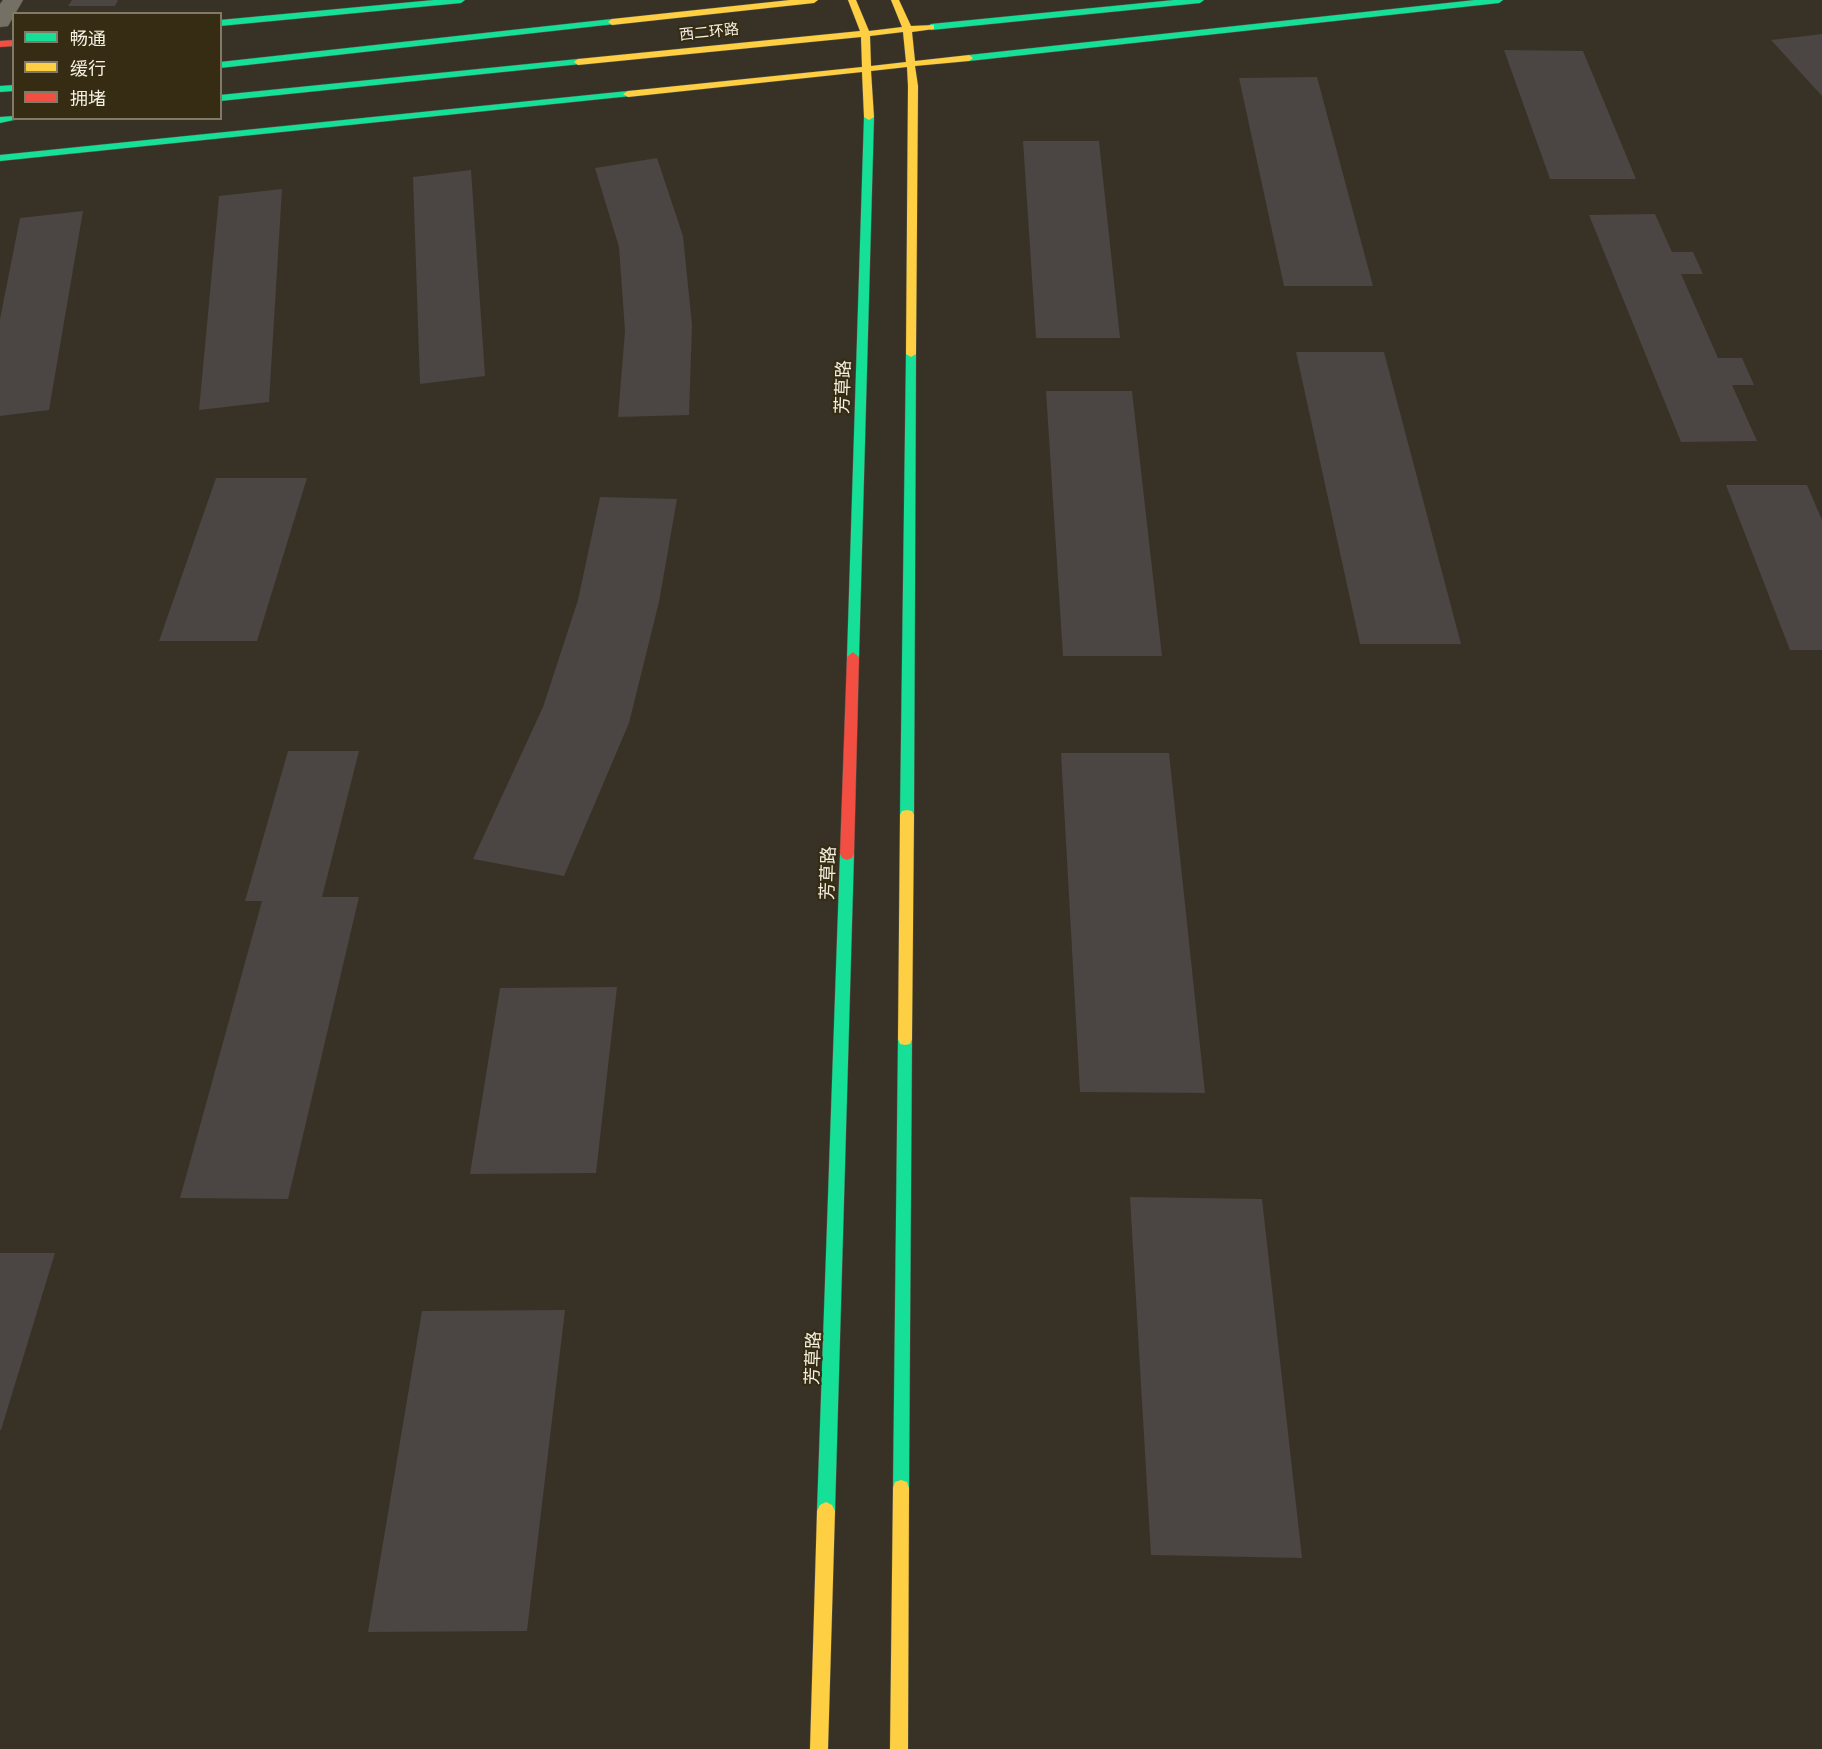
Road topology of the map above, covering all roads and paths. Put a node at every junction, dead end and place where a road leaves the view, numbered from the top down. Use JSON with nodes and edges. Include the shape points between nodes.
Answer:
{"nodes":[{"id":1,"x":13,"y":0,"type":"edge"},
{"id":2,"x":461,"y":0,"type":"edge"},
{"id":3,"x":814,"y":0,"type":"edge"},
{"id":4,"x":852,"y":0,"type":"edge"},
{"id":5,"x":895,"y":0,"type":"edge"},
{"id":6,"x":1200,"y":0,"type":"edge"},
{"id":7,"x":1499,"y":0,"type":"edge"},
{"id":8,"x":0,"y":21,"type":"edge"},
{"id":9,"x":222,"y":23,"type":"edge"},
{"id":10,"x":907,"y":28,"type":"junction"},
{"id":11,"x":865,"y":32,"type":"junction"},
{"id":12,"x":911,"y":64,"type":"junction"},
{"id":13,"x":222,"y":65,"type":"edge"},
{"id":14,"x":868,"y":69,"type":"junction"},
{"id":15,"x":222,"y":98,"type":"edge"},
{"id":16,"x":0,"y":158,"type":"edge"},
{"id":17,"x":819,"y":1749,"type":"edge"},
{"id":18,"x":898,"y":1749,"type":"edge"}],
"edges":[{"from":1,"to":8,"type":"street"},
{"from":2,"to":9,"type":"street"},
{"from":3,"to":13,"type":"street","name":"西二环路"},
{"from":4,"to":11,"type":"street","name":"芳草路"},
{"from":5,"to":10,"type":"street"},
{"from":6,"to":10,"type":"street","name":"西二环路"},
{"from":7,"to":12,"type":"street"},
{"from":10,"to":11,"type":"street","name":"西二环路"},
{"from":10,"to":12,"type":"street"},
{"from":11,"to":14,"type":"street","name":"芳草路"},
{"from":11,"to":15,"type":"street","name":"西二环路"},
{"from":12,"to":14,"type":"street"},
{"from":12,"to":18,"type":"street"},
{"from":14,"to":16,"type":"street"},
{"from":14,"to":17,"type":"street","name":"芳草路"}]}
